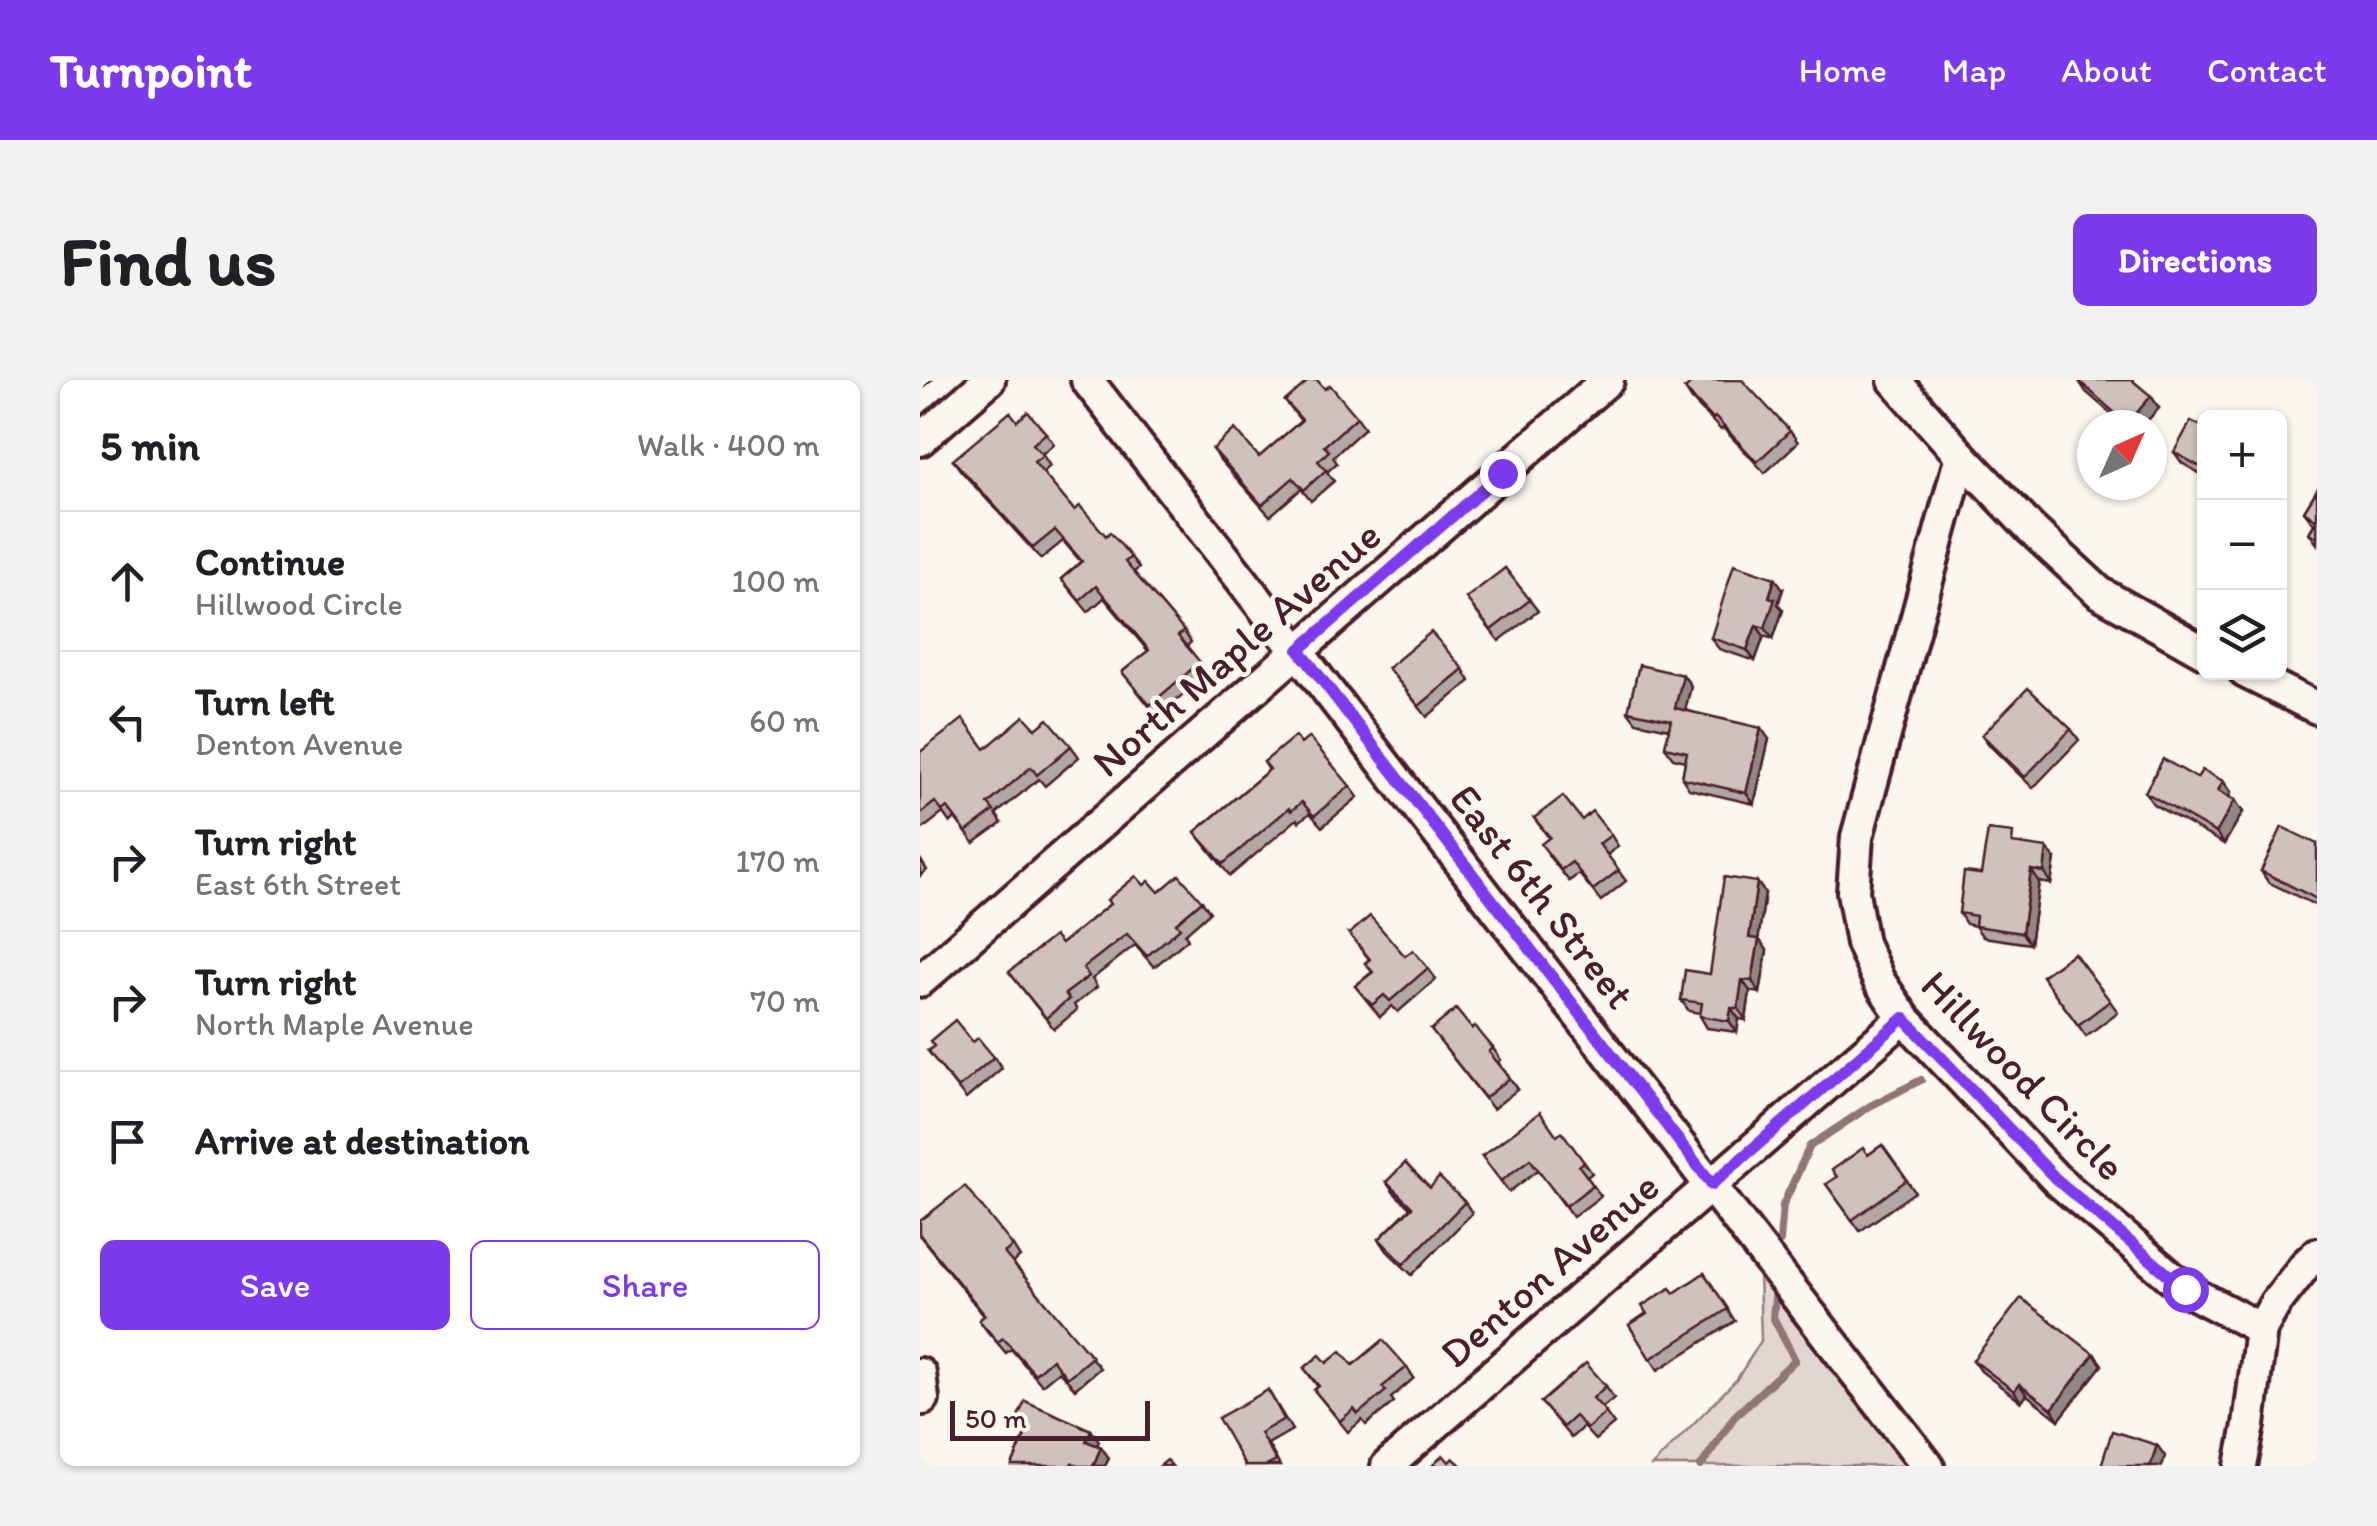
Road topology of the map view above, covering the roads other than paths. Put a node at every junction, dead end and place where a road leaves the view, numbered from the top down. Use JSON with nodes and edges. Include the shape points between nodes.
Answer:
{"nodes":[{"id":1,"x":989,"y":380,"type":"edge"},
{"id":2,"x":1087,"y":380,"type":"edge"},
{"id":3,"x":1608,"y":380,"type":"edge"},
{"id":4,"x":1894,"y":380,"type":"edge"},
{"id":5,"x":920,"y":440,"type":"edge"},
{"id":6,"x":1961,"y":456,"type":"junction"},
{"id":7,"x":2197,"y":648,"type":"edge"},
{"id":8,"x":1299,"y":650,"type":"junction"},
{"id":9,"x":2260,"y":680,"type":"edge"},
{"id":10,"x":2317,"y":708,"type":"edge"},
{"id":11,"x":920,"y":981,"type":"edge"},
{"id":12,"x":1904,"y":1018,"type":"junction"},
{"id":13,"x":1712,"y":1184,"type":"junction"},
{"id":14,"x":2317,"y":1254,"type":"edge"},
{"id":15,"x":2261,"y":1329,"type":"junction"},
{"id":16,"x":1387,"y":1466,"type":"edge"},
{"id":17,"x":1928,"y":1466,"type":"edge"},
{"id":18,"x":2241,"y":1466,"type":"edge"}],
"edges":[{"from":1,"to":5,"type":"street"},
{"from":2,"to":8,"type":"street","name":"East 6th Street"},
{"from":3,"to":8,"type":"street","name":"North Maple Avenue"},
{"from":4,"to":6,"type":"street"},
{"from":6,"to":7,"type":"street","via":[[2100,594]]},
{"from":6,"to":12,"type":"street","name":"Hillwood Circle","via":[[1857,837],[1853,892],[1862,943]]},
{"from":8,"to":11,"type":"street","name":"North Maple Avenue"},
{"from":8,"to":13,"type":"street","name":"East 6th Street"},
{"from":9,"to":10,"type":"street"},
{"from":12,"to":13,"type":"street","name":"Denton Avenue"},
{"from":12,"to":15,"type":"street","name":"Hillwood Circle","via":[[2056,1179],[2185,1289]]},
{"from":13,"to":16,"type":"street","name":"Denton Avenue"},
{"from":13,"to":17,"type":"street","name":"East 6th Street"},
{"from":14,"to":15,"type":"street"},
{"from":15,"to":18,"type":"street"}]}
